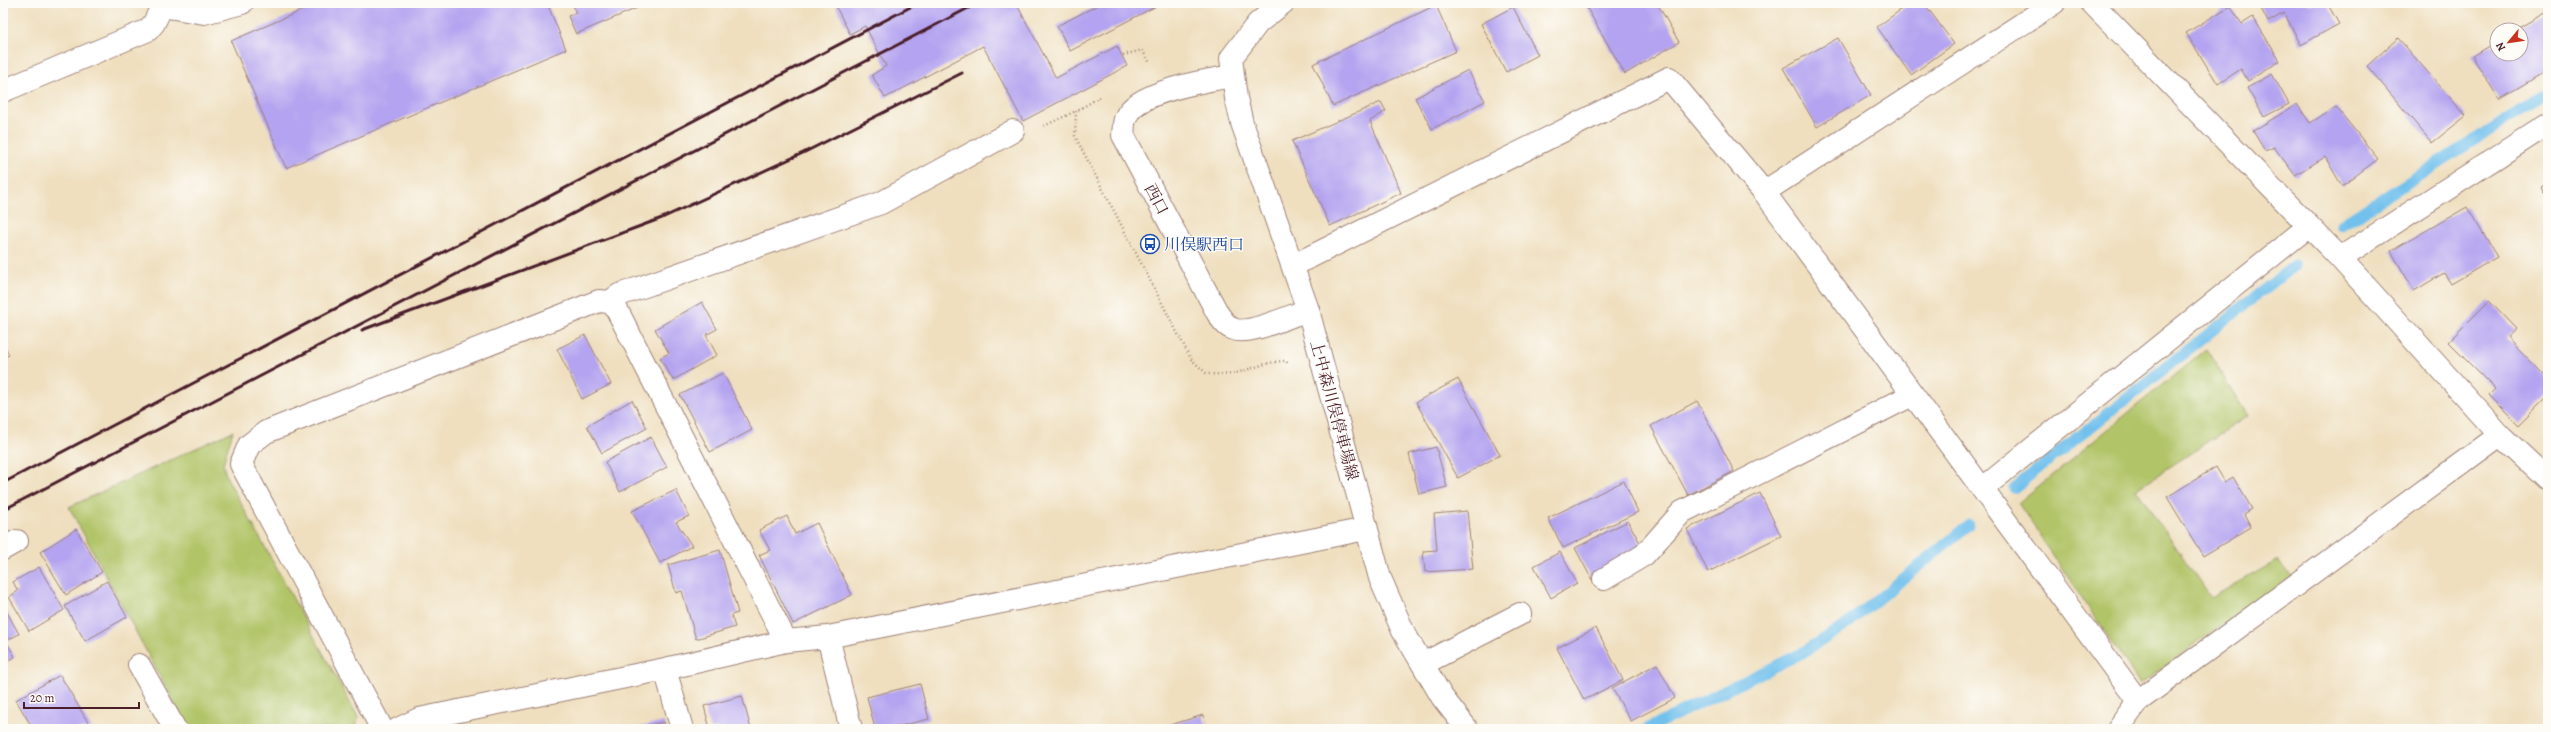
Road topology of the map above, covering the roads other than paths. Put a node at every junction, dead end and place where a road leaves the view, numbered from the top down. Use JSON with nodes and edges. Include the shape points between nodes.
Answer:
{"nodes":[{"id":1,"x":242,"y":3,"type":"edge"},
{"id":2,"x":1283,"y":3,"type":"edge"},
{"id":3,"x":2054,"y":3,"type":"edge"},
{"id":4,"x":2092,"y":3,"type":"edge"},
{"id":5,"x":161,"y":4,"type":"edge"},
{"id":6,"x":1232,"y":76,"type":"junction"},
{"id":7,"x":3,"y":92,"type":"edge"},
{"id":8,"x":2548,"y":124,"type":"edge"},
{"id":9,"x":1013,"y":131,"type":"dead end"},
{"id":10,"x":1764,"y":192,"type":"junction"},
{"id":11,"x":2309,"y":226,"type":"junction"},
{"id":12,"x":2340,"y":258,"type":"junction"},
{"id":13,"x":1294,"y":265,"type":"junction"},
{"id":14,"x":610,"y":302,"type":"junction"},
{"id":15,"x":1308,"y":310,"type":"junction"},
{"id":16,"x":1912,"y":396,"type":"junction"},
{"id":17,"x":2500,"y":435,"type":"junction"},
{"id":18,"x":2548,"y":480,"type":"edge"},
{"id":19,"x":1982,"y":489,"type":"junction"},
{"id":20,"x":1366,"y":529,"type":"junction"},
{"id":21,"x":1604,"y":579,"type":"dead end"},
{"id":22,"x":1520,"y":614,"type":"dead end"},
{"id":23,"x":828,"y":637,"type":"junction"},
{"id":24,"x":786,"y":641,"type":"junction"},
{"id":25,"x":1423,"y":664,"type":"junction"},
{"id":26,"x":139,"y":665,"type":"dead end"},
{"id":27,"x":665,"y":669,"type":"junction"},
{"id":28,"x":2138,"y":700,"type":"junction"},
{"id":29,"x":175,"y":729,"type":"edge"},
{"id":30,"x":382,"y":729,"type":"edge"},
{"id":31,"x":398,"y":729,"type":"edge"},
{"id":32,"x":682,"y":729,"type":"edge"},
{"id":33,"x":851,"y":729,"type":"edge"},
{"id":34,"x":1467,"y":729,"type":"edge"},
{"id":35,"x":2118,"y":729,"type":"edge"}],
"edges":[{"from":1,"to":5,"type":"street","via":[[204,13]]},
{"from":2,"to":6,"type":"street","name":"上中森川俣停車場線","via":[[1258,23],[1231,58]]},
{"from":3,"to":10,"type":"street"},
{"from":4,"to":11,"type":"street"},
{"from":5,"to":7,"type":"street","via":[[154,23],[148,30]]},
{"from":6,"to":13,"type":"street","name":"上中森川俣停車場線","via":[[1242,123]]},
{"from":6,"to":15,"type":"street","name":"西口","via":[[1176,88],[1142,101],[1126,116],[1123,135],[1226,325],[1235,330],[1248,330]]},
{"from":8,"to":12,"type":"street"},
{"from":9,"to":14,"type":"street","via":[[881,204],[619,295]]},
{"from":10,"to":13,"type":"street","via":[[1669,78]]},
{"from":10,"to":16,"type":"street"},
{"from":11,"to":12,"type":"street"},
{"from":11,"to":19,"type":"street"},
{"from":12,"to":17,"type":"street"},
{"from":13,"to":15,"type":"street","name":"上中森川俣停車場線"},
{"from":14,"to":24,"type":"street","via":[[616,308]]},
{"from":14,"to":30,"type":"street","via":[[599,301],[266,432],[249,445],[241,464]]},
{"from":15,"to":20,"type":"street","name":"上中森川俣停車場線"},
{"from":16,"to":19,"type":"street"},
{"from":16,"to":21,"type":"street","via":[[1682,512],[1644,554]]},
{"from":17,"to":18,"type":"street"},
{"from":17,"to":28,"type":"street"},
{"from":19,"to":28,"type":"street"},
{"from":20,"to":23,"type":"street"},
{"from":20,"to":25,"type":"street","name":"上中森川俣停車場線","via":[[1380,578],[1403,631]]},
{"from":22,"to":25,"type":"street"},
{"from":23,"to":24,"type":"street"},
{"from":23,"to":33,"type":"street"},
{"from":24,"to":27,"type":"street"},
{"from":25,"to":34,"type":"street","name":"上中森川俣停車場線","via":[[1442,697]]},
{"from":26,"to":29,"type":"street"},
{"from":27,"to":31,"type":"street","via":[[419,719]]},
{"from":27,"to":32,"type":"street"},
{"from":28,"to":35,"type":"street"}]}
